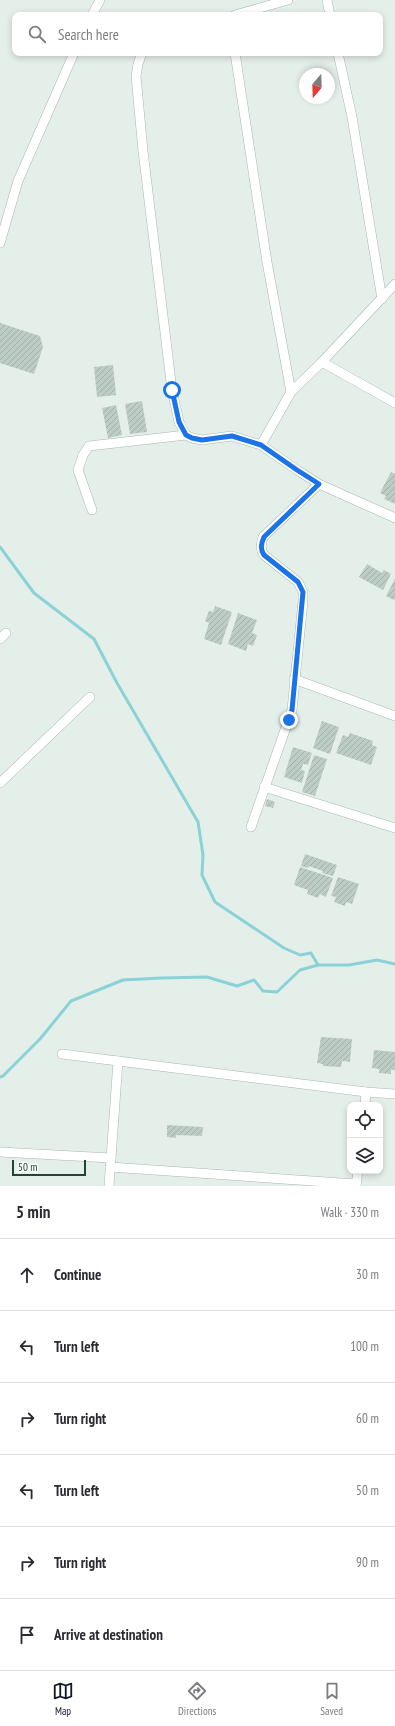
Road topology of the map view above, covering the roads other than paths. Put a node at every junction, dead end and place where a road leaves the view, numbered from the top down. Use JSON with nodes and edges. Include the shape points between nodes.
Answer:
{"nodes":[{"id":1,"x":100,"y":0,"type":"edge"},
{"id":2,"x":288,"y":0,"type":"edge"},
{"id":3,"x":327,"y":0,"type":"edge"},
{"id":4,"x":94,"y":12,"type":"edge"},
{"id":5,"x":246,"y":12,"type":"edge"},
{"id":6,"x":329,"y":12,"type":"edge"},
{"id":7,"x":73,"y":56,"type":"edge"},
{"id":8,"x":141,"y":56,"type":"edge"},
{"id":9,"x":235,"y":56,"type":"edge"},
{"id":10,"x":339,"y":56,"type":"edge"},
{"id":11,"x":0,"y":243,"type":"edge"},
{"id":12,"x":395,"y":284,"type":"edge"},
{"id":13,"x":382,"y":299,"type":"junction"},
{"id":14,"x":322,"y":362,"type":"junction"},
{"id":15,"x":291,"y":392,"type":"junction"},
{"id":16,"x":395,"y":403,"type":"edge"},
{"id":17,"x":186,"y":435,"type":"junction"},
{"id":18,"x":261,"y":445,"type":"junction"},
{"id":19,"x":319,"y":484,"type":"junction"},
{"id":20,"x":92,"y":510,"type":"dead end"},
{"id":21,"x":395,"y":518,"type":"edge"},
{"id":22,"x":294,"y":679,"type":"junction"},
{"id":23,"x":90,"y":697,"type":"dead end"},
{"id":24,"x":395,"y":716,"type":"edge"},
{"id":25,"x":0,"y":783,"type":"edge"},
{"id":26,"x":264,"y":787,"type":"junction"},
{"id":27,"x":251,"y":827,"type":"dead end"},
{"id":28,"x":395,"y":828,"type":"edge"},
{"id":29,"x":62,"y":1054,"type":"dead end"},
{"id":30,"x":118,"y":1061,"type":"junction"},
{"id":31,"x":366,"y":1092,"type":"junction"},
{"id":32,"x":395,"y":1094,"type":"edge"},
{"id":33,"x":365,"y":1102,"type":"edge"},
{"id":34,"x":0,"y":1152,"type":"edge"},
{"id":35,"x":111,"y":1163,"type":"junction"},
{"id":36,"x":358,"y":1174,"type":"edge"},
{"id":37,"x":356,"y":1185,"type":"edge"},
{"id":38,"x":109,"y":1186,"type":"edge"}],
"edges":[{"from":1,"to":4,"type":"street"},
{"from":2,"to":5,"type":"street"},
{"from":3,"to":6,"type":"street"},
{"from":7,"to":11,"type":"street","via":[[18,181]]},
{"from":8,"to":17,"type":"street","via":[[136,76],[143,151],[172,390],[179,422]]},
{"from":9,"to":15,"type":"street","via":[[267,262]]},
{"from":10,"to":13,"type":"street","via":[[352,116]]},
{"from":12,"to":13,"type":"street"},
{"from":13,"to":14,"type":"street"},
{"from":14,"to":15,"type":"street"},
{"from":14,"to":16,"type":"street"},
{"from":15,"to":18,"type":"street"},
{"from":17,"to":18,"type":"street","via":[[202,440],[232,436]]},
{"from":17,"to":20,"type":"street","via":[[90,446],[83,455],[78,470]]},
{"from":18,"to":19,"type":"street"},
{"from":19,"to":21,"type":"street"},
{"from":19,"to":22,"type":"street","via":[[264,537],[261,543],[264,555],[298,582],[303,592]]},
{"from":22,"to":24,"type":"street"},
{"from":22,"to":26,"type":"street","via":[[292,710]]},
{"from":23,"to":25,"type":"street"},
{"from":26,"to":27,"type":"street"},
{"from":26,"to":28,"type":"street"},
{"from":29,"to":30,"type":"street"},
{"from":30,"to":31,"type":"street"},
{"from":30,"to":35,"type":"street"},
{"from":31,"to":32,"type":"street"},
{"from":31,"to":33,"type":"street"},
{"from":34,"to":35,"type":"street"},
{"from":35,"to":37,"type":"street"},
{"from":35,"to":38,"type":"street"},
{"from":36,"to":37,"type":"street"}]}
